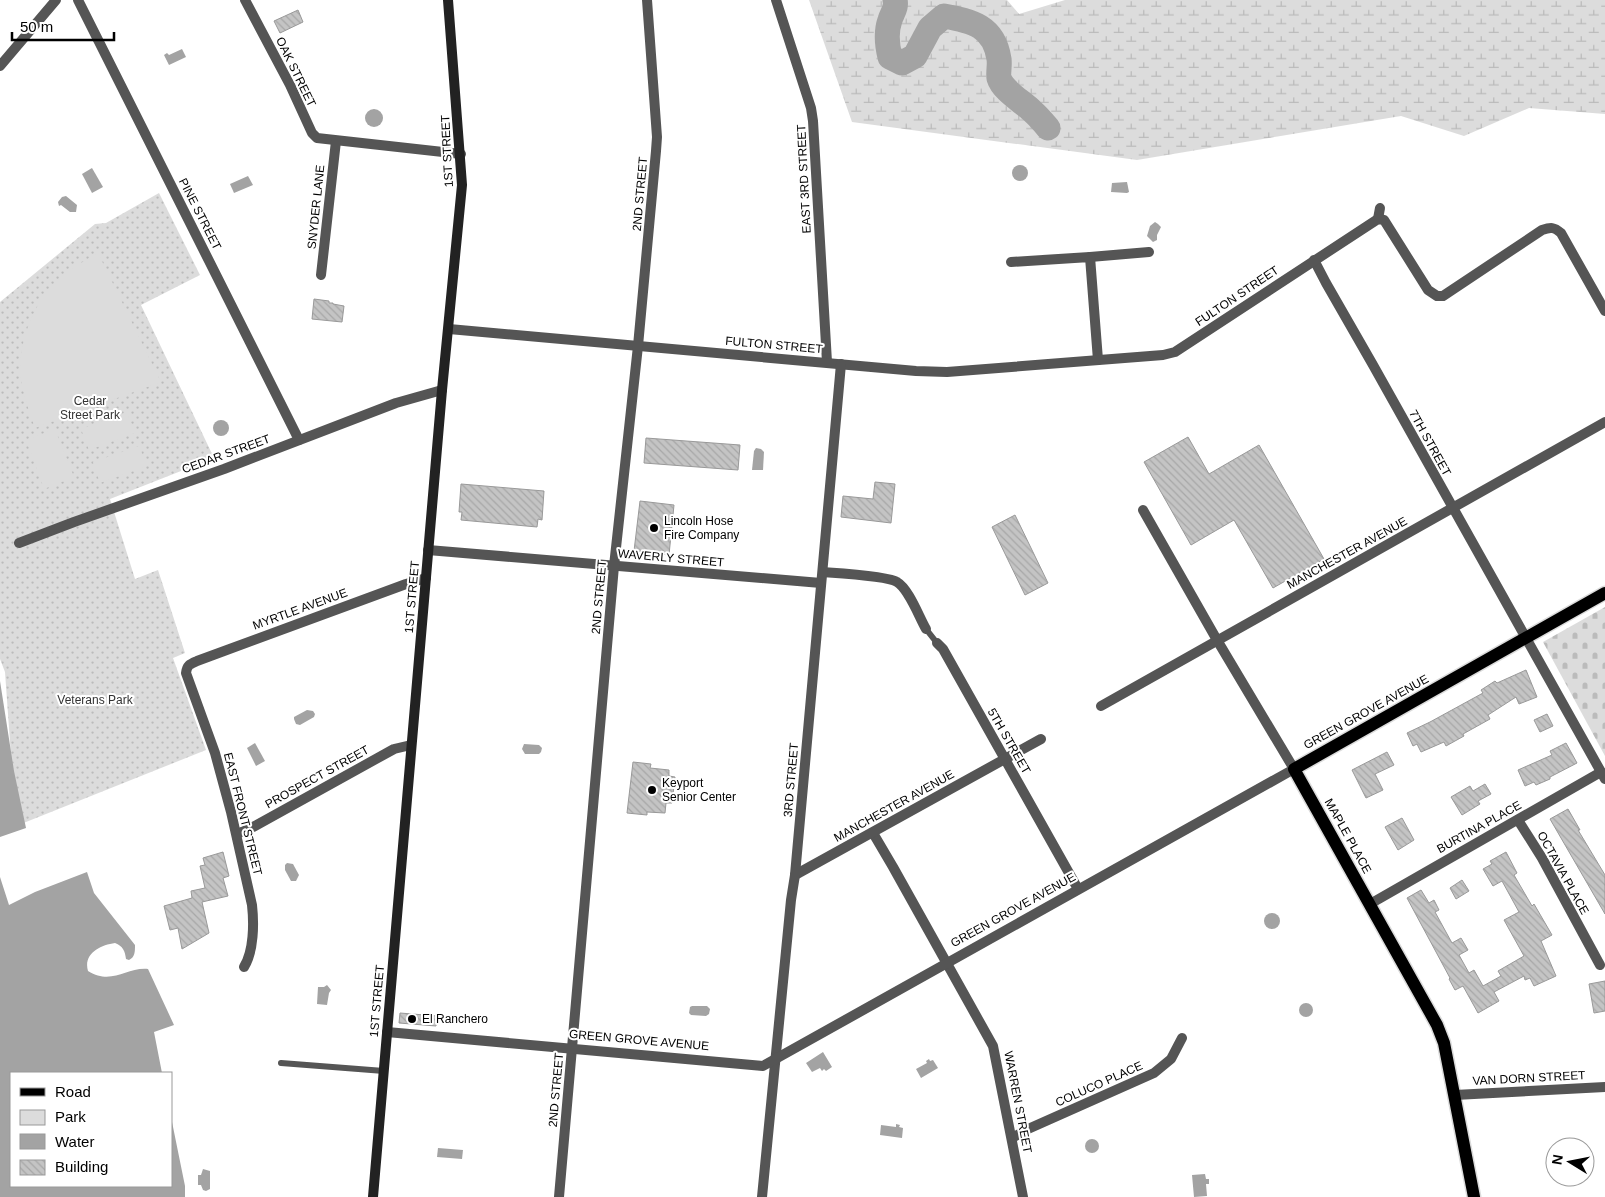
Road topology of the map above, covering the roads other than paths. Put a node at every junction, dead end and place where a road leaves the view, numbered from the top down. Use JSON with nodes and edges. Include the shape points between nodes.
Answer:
{"nodes":[{"id":1,"x":56,"y":0,"type":"edge"},
{"id":2,"x":78,"y":0,"type":"edge"},
{"id":3,"x":246,"y":0,"type":"edge"},
{"id":4,"x":448,"y":0,"type":"edge"},
{"id":5,"x":647,"y":0,"type":"edge"},
{"id":6,"x":776,"y":0,"type":"edge"},
{"id":7,"x":0,"y":66,"type":"edge"},
{"id":8,"x":336,"y":141,"type":"junction"},
{"id":9,"x":461,"y":154,"type":"junction"},
{"id":10,"x":1149,"y":252,"type":"dead end"},
{"id":11,"x":1090,"y":257,"type":"junction"},
{"id":12,"x":1314,"y":260,"type":"junction"},
{"id":13,"x":1011,"y":262,"type":"dead end"},
{"id":14,"x":321,"y":276,"type":"dead end"},
{"id":15,"x":1605,"y":311,"type":"edge"},
{"id":16,"x":449,"y":329,"type":"junction"},
{"id":17,"x":638,"y":346,"type":"junction"},
{"id":18,"x":1098,"y":360,"type":"junction"},
{"id":19,"x":827,"y":362,"type":"junction"},
{"id":20,"x":841,"y":364,"type":"junction"},
{"id":21,"x":442,"y":390,"type":"junction"},
{"id":22,"x":1605,"y":422,"type":"edge"},
{"id":23,"x":299,"y":440,"type":"junction"},
{"id":24,"x":1452,"y":508,"type":"junction"},
{"id":25,"x":1143,"y":510,"type":"dead end"},
{"id":26,"x":19,"y":543,"type":"dead end"},
{"id":27,"x":428,"y":550,"type":"junction"},
{"id":28,"x":614,"y":566,"type":"junction"},
{"id":29,"x":823,"y":572,"type":"junction"},
{"id":30,"x":426,"y":578,"type":"junction"},
{"id":31,"x":821,"y":583,"type":"junction"},
{"id":32,"x":1605,"y":593,"type":"edge"},
{"id":33,"x":926,"y":629,"type":"joint"},
{"id":34,"x":1526,"y":638,"type":"junction"},
{"id":35,"x":1217,"y":640,"type":"junction"},
{"id":36,"x":937,"y":643,"type":"joint"},
{"id":37,"x":186,"y":669,"type":"joint"},
{"id":38,"x":1101,"y":706,"type":"dead end"},
{"id":39,"x":1041,"y":739,"type":"dead end"},
{"id":40,"x":411,"y":745,"type":"junction"},
{"id":41,"x":1005,"y":759,"type":"junction"},
{"id":42,"x":1294,"y":769,"type":"junction"},
{"id":43,"x":1603,"y":776,"type":"edge"},
{"id":44,"x":1518,"y":820,"type":"junction"},
{"id":45,"x":873,"y":833,"type":"junction"},
{"id":46,"x":236,"y":834,"type":"junction"},
{"id":47,"x":796,"y":876,"type":"junction"},
{"id":48,"x":1078,"y":889,"type":"junction"},
{"id":49,"x":1370,"y":904,"type":"junction"},
{"id":50,"x":946,"y":963,"type":"junction"},
{"id":51,"x":1600,"y":965,"type":"dead end"},
{"id":52,"x":244,"y":967,"type":"dead end"},
{"id":53,"x":387,"y":1032,"type":"junction"},
{"id":54,"x":1182,"y":1038,"type":"dead end"},
{"id":55,"x":573,"y":1048,"type":"junction"},
{"id":56,"x":776,"y":1059,"type":"junction"},
{"id":57,"x":281,"y":1063,"type":"dead end"},
{"id":58,"x":384,"y":1071,"type":"junction"},
{"id":59,"x":1605,"y":1087,"type":"edge"},
{"id":60,"x":1455,"y":1095,"type":"junction"},
{"id":61,"x":1012,"y":1138,"type":"junction"},
{"id":62,"x":373,"y":1197,"type":"edge"},
{"id":63,"x":559,"y":1197,"type":"edge"},
{"id":64,"x":762,"y":1197,"type":"edge"},
{"id":65,"x":1023,"y":1197,"type":"edge"},
{"id":66,"x":1474,"y":1197,"type":"edge"}],
"edges":[{"from":1,"to":7,"type":"street"},
{"from":2,"to":23,"type":"street","name":"PINE STREET"},
{"from":3,"to":8,"type":"street","name":"OAK STREET","via":[[312,133],[317,138]]},
{"from":4,"to":9,"type":"main road","name":"1ST STREET"},
{"from":5,"to":17,"type":"street","name":"2ND STREET","via":[[657,137]]},
{"from":6,"to":19,"type":"street","name":"EAST 3RD STREET","via":[[813,121]]},
{"from":8,"to":9,"type":"street","name":"OAK STREET"},
{"from":8,"to":14,"type":"street","name":"SNYDER LANE"},
{"from":9,"to":16,"type":"main road","name":"1ST STREET","via":[[462,185]]},
{"from":10,"to":11,"type":"street"},
{"from":11,"to":13,"type":"street"},
{"from":11,"to":18,"type":"street"},
{"from":12,"to":15,"type":"street","name":"FULTON STREET","via":[[1379,213],[1428,290],[1443,296],[1551,227],[1561,233]]},
{"from":12,"to":18,"type":"street","name":"FULTON STREET","via":[[1175,352]]},
{"from":12,"to":24,"type":"street","name":"7TH STREET"},
{"from":16,"to":17,"type":"street","name":"FULTON STREET"},
{"from":16,"to":21,"type":"main road","name":"1ST STREET"},
{"from":17,"to":19,"type":"street","name":"FULTON STREET"},
{"from":17,"to":28,"type":"street","name":"2ND STREET"},
{"from":18,"to":20,"type":"street","name":"FULTON STREET","via":[[947,372]]},
{"from":19,"to":20,"type":"street","name":"FULTON STREET"},
{"from":20,"to":29,"type":"street","name":"3RD STREET"},
{"from":21,"to":23,"type":"street","name":"CEDAR STREET","via":[[396,403]]},
{"from":21,"to":27,"type":"main road","name":"1ST STREET"},
{"from":22,"to":24,"type":"street","name":"MANCHESTER AVENUE"},
{"from":23,"to":26,"type":"street","name":"CEDAR STREET"},
{"from":24,"to":34,"type":"street","name":"7TH STREET"},
{"from":24,"to":35,"type":"street","name":"MANCHESTER AVENUE"},
{"from":25,"to":35,"type":"street","name":"MAPLE PLACE"},
{"from":27,"to":28,"type":"street","name":"WAVERLY STREET"},
{"from":27,"to":30,"type":"main road","name":"1ST STREET"},
{"from":28,"to":31,"type":"street","name":"WAVERLY STREET"},
{"from":28,"to":55,"type":"street","name":"2ND STREET"},
{"from":29,"to":31,"type":"street","name":"3RD STREET"},
{"from":29,"to":33,"type":"street","name":"5TH STREET","via":[[897,582],[907,593]]},
{"from":30,"to":37,"type":"street","name":"MYRTLE AVENUE","via":[[196,661]]},
{"from":30,"to":40,"type":"main road","name":"1ST STREET"},
{"from":31,"to":47,"type":"street","name":"3RD STREET"},
{"from":32,"to":34,"type":"main road","name":"GREEN GROVE AVENUE"},
{"from":33,"to":36,"type":"lane","name":"5TH STREET"},
{"from":34,"to":42,"type":"main road","name":"GREEN GROVE AVENUE"},
{"from":34,"to":43,"type":"street","name":"7TH STREET"},
{"from":35,"to":38,"type":"street","name":"MANCHESTER AVENUE"},
{"from":35,"to":42,"type":"street","name":"MAPLE PLACE"},
{"from":36,"to":41,"type":"street","name":"5TH STREET"},
{"from":37,"to":46,"type":"street","name":"EAST FRONT STREET","via":[[215,753]]},
{"from":39,"to":41,"type":"street","name":"MANCHESTER AVENUE"},
{"from":40,"to":46,"type":"street","name":"PROSPECT STREET","via":[[394,749]]},
{"from":40,"to":53,"type":"main road","name":"1ST STREET"},
{"from":41,"to":45,"type":"street","name":"MANCHESTER AVENUE"},
{"from":41,"to":48,"type":"street","name":"5TH STREET"},
{"from":42,"to":48,"type":"street","name":"GREEN GROVE AVENUE"},
{"from":42,"to":49,"type":"main road","name":"MAPLE PLACE"},
{"from":43,"to":44,"type":"street","name":"BURTINA PLACE"},
{"from":44,"to":49,"type":"street","name":"BURTINA PLACE"},
{"from":44,"to":51,"type":"street","name":"OCTAVIA PLACE"},
{"from":45,"to":47,"type":"street","name":"MANCHESTER AVENUE"},
{"from":45,"to":50,"type":"street","name":"WARREN STREET"},
{"from":46,"to":52,"type":"street","name":"EAST FRONT STREET","via":[[253,918]]},
{"from":47,"to":56,"type":"street","name":"3RD STREET"},
{"from":48,"to":50,"type":"street","name":"GREEN GROVE AVENUE"},
{"from":49,"to":60,"type":"main road","name":"MAPLE PLACE","via":[[1438,1024]]},
{"from":50,"to":56,"type":"street","name":"GREEN GROVE AVENUE"},
{"from":50,"to":61,"type":"street","name":"WARREN STREET","via":[[993,1046]]},
{"from":53,"to":55,"type":"street","name":"GREEN GROVE AVENUE"},
{"from":53,"to":58,"type":"main road","name":"1ST STREET"},
{"from":54,"to":61,"type":"street","name":"COLUCO PLACE","via":[[1170,1059],[1154,1074]]},
{"from":55,"to":56,"type":"street","name":"GREEN GROVE AVENUE","via":[[764,1066]]},
{"from":55,"to":63,"type":"street","name":"2ND STREET"},
{"from":56,"to":64,"type":"street","name":"3RD STREET"},
{"from":57,"to":58,"type":"lane"},
{"from":58,"to":62,"type":"main road","name":"1ST STREET"},
{"from":59,"to":60,"type":"street","name":"VAN DORN STREET"},
{"from":60,"to":66,"type":"main road","name":"MAPLE PLACE"},
{"from":61,"to":65,"type":"street","name":"WARREN STREET"}]}
